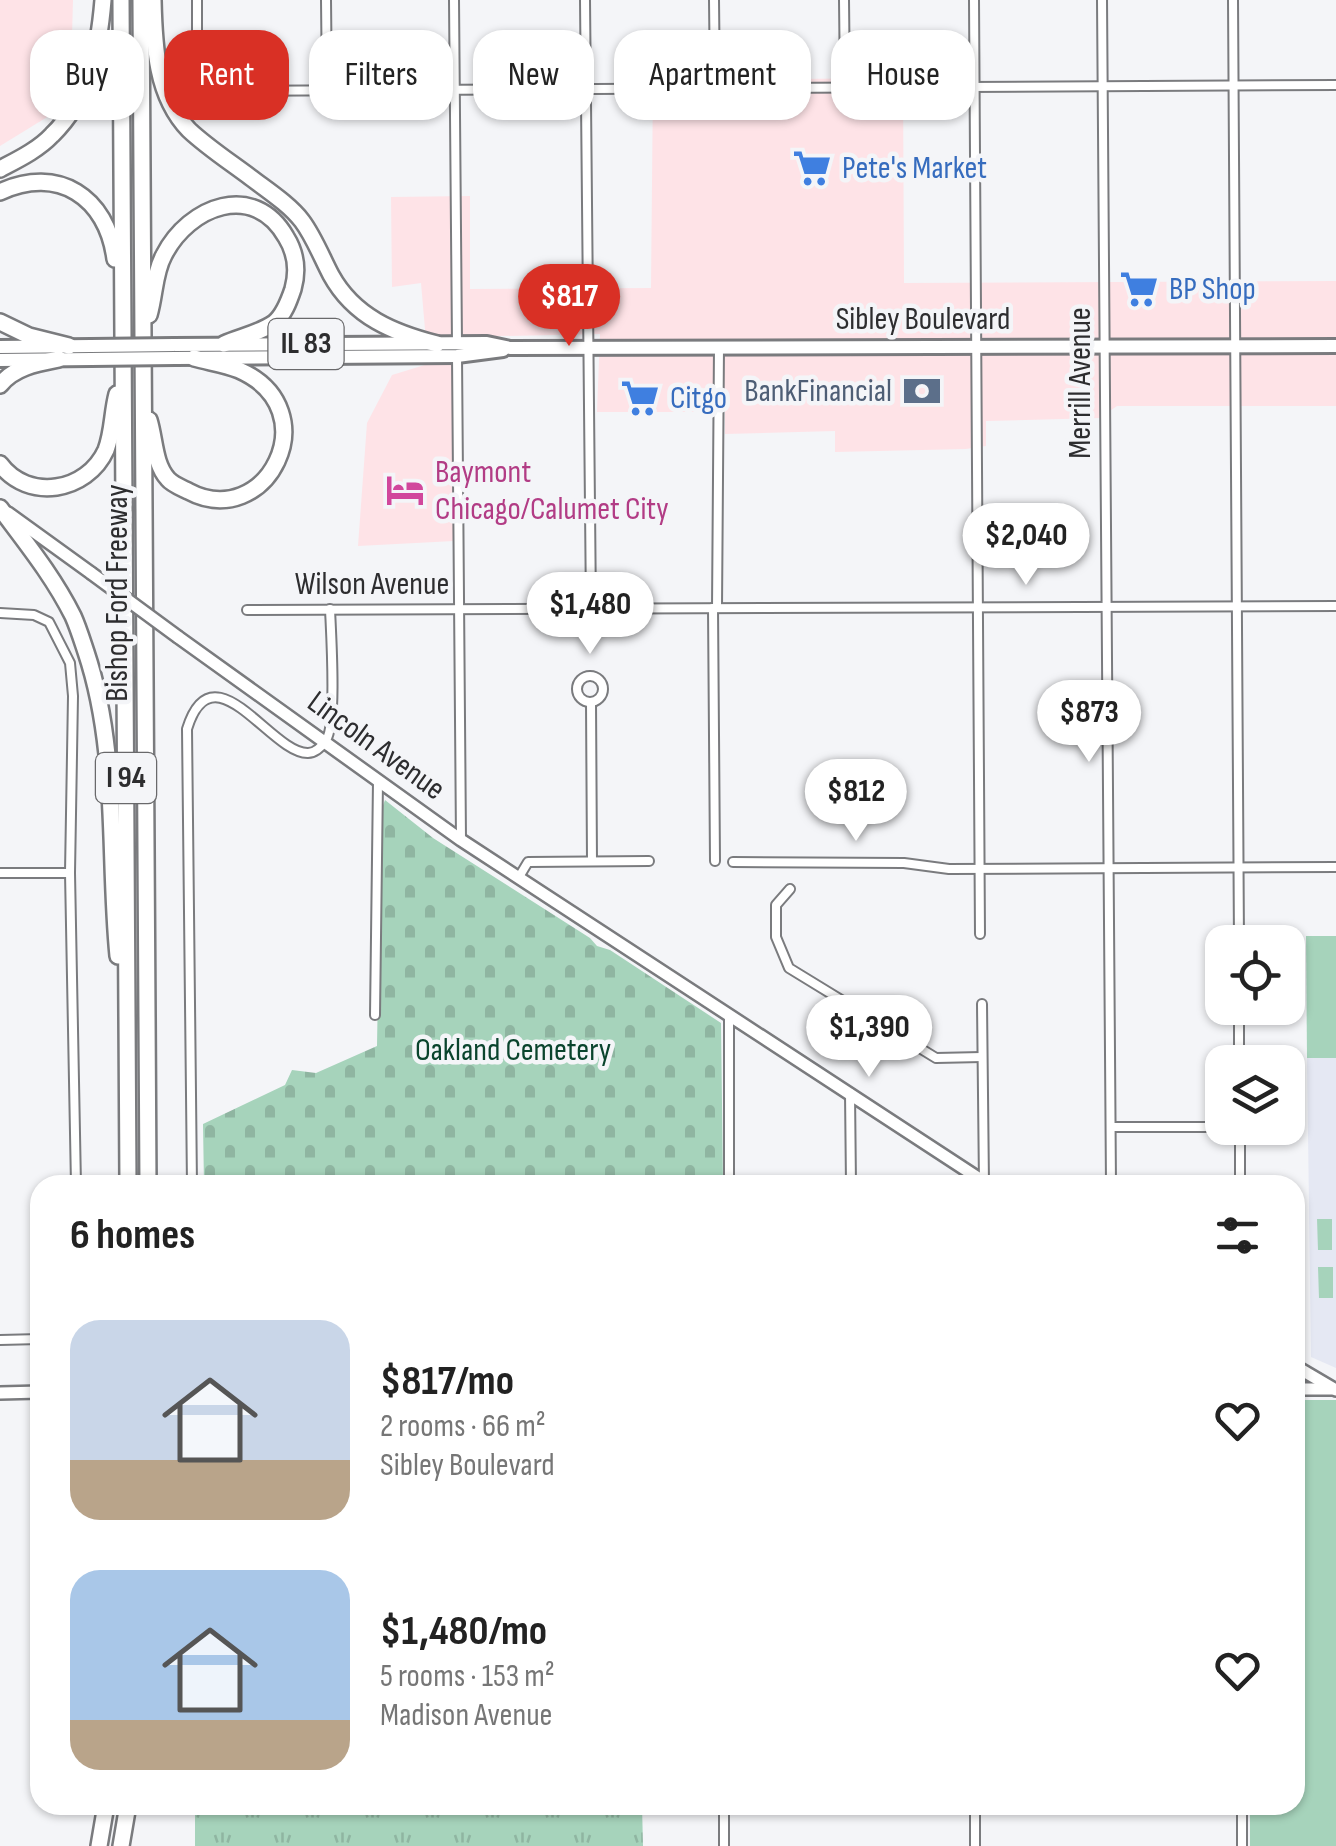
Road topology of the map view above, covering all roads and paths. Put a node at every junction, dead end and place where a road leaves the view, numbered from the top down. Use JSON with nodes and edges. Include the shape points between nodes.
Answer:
{"nodes":[{"id":1,"x":103,"y":0,"type":"edge"},
{"id":2,"x":122,"y":0,"type":"edge"},
{"id":3,"x":140,"y":0,"type":"edge"},
{"id":4,"x":153,"y":0,"type":"edge"},
{"id":5,"x":197,"y":0,"type":"edge"},
{"id":6,"x":326,"y":0,"type":"edge"},
{"id":7,"x":454,"y":0,"type":"edge"},
{"id":8,"x":584,"y":0,"type":"edge"},
{"id":9,"x":714,"y":0,"type":"edge"},
{"id":10,"x":844,"y":0,"type":"edge"},
{"id":11,"x":974,"y":0,"type":"edge"},
{"id":12,"x":1102,"y":0,"type":"edge"},
{"id":13,"x":1233,"y":0,"type":"edge"},
{"id":14,"x":326,"y":30,"type":"edge"},
{"id":15,"x":584,"y":30,"type":"edge"},
{"id":16,"x":715,"y":30,"type":"edge"},
{"id":17,"x":844,"y":30,"type":"edge"},
{"id":18,"x":974,"y":30,"type":"edge"},
{"id":19,"x":1336,"y":84,"type":"edge"},
{"id":20,"x":1233,"y":85,"type":"junction"},
{"id":21,"x":975,"y":86,"type":"joint"},
{"id":22,"x":1103,"y":86,"type":"junction"},
{"id":23,"x":309,"y":90,"type":"edge"},
{"id":24,"x":454,"y":90,"type":"junction"},
{"id":25,"x":473,"y":90,"type":"edge"},
{"id":26,"x":585,"y":120,"type":"edge"},
{"id":27,"x":0,"y":170,"type":"edge"},
{"id":28,"x":0,"y":192,"type":"edge"},
{"id":29,"x":124,"y":292,"type":"junction"},
{"id":30,"x":0,"y":322,"type":"edge"},
{"id":31,"x":143,"y":338,"type":"junction"},
{"id":32,"x":224,"y":344,"type":"junction"},
{"id":33,"x":438,"y":344,"type":"junction"},
{"id":34,"x":0,"y":346,"type":"edge"},
{"id":35,"x":976,"y":346,"type":"junction"},
{"id":36,"x":1105,"y":346,"type":"junction"},
{"id":37,"x":1235,"y":346,"type":"junction"},
{"id":38,"x":1336,"y":346,"type":"edge"},
{"id":39,"x":718,"y":347,"type":"junction"},
{"id":40,"x":588,"y":348,"type":"junction"},
{"id":41,"x":457,"y":350,"type":"junction"},
{"id":42,"x":64,"y":352,"type":"junction"},
{"id":43,"x":175,"y":352,"type":"junction"},
{"id":44,"x":194,"y":358,"type":"junction"},
{"id":45,"x":0,"y":360,"type":"edge"},
{"id":46,"x":123,"y":371,"type":"junction"},
{"id":47,"x":0,"y":384,"type":"edge"},
{"id":48,"x":143,"y":404,"type":"junction"},
{"id":49,"x":0,"y":464,"type":"edge"},
{"id":50,"x":0,"y":508,"type":"edge"},
{"id":51,"x":1107,"y":606,"type":"junction"},
{"id":52,"x":1236,"y":606,"type":"junction"},
{"id":53,"x":1336,"y":606,"type":"edge"},
{"id":54,"x":977,"y":607,"type":"junction"},
{"id":55,"x":715,"y":608,"type":"junction"},
{"id":56,"x":460,"y":609,"type":"junction"},
{"id":57,"x":248,"y":610,"type":"dead end"},
{"id":58,"x":330,"y":610,"type":"junction"},
{"id":59,"x":590,"y":610,"type":"junction"},
{"id":60,"x":0,"y":613,"type":"edge"},
{"id":61,"x":590,"y":702,"type":"dead end"},
{"id":62,"x":325,"y":742,"type":"junction"},
{"id":63,"x":378,"y":781,"type":"junction"},
{"id":64,"x":461,"y":840,"type":"junction"},
{"id":65,"x":650,"y":860,"type":"dead end"},
{"id":66,"x":715,"y":861,"type":"dead end"},
{"id":67,"x":592,"y":862,"type":"junction"},
{"id":68,"x":733,"y":862,"type":"dead end"},
{"id":69,"x":1238,"y":867,"type":"junction"},
{"id":70,"x":1336,"y":867,"type":"edge"},
{"id":71,"x":980,"y":868,"type":"junction"},
{"id":72,"x":1109,"y":868,"type":"junction"},
{"id":73,"x":0,"y":873,"type":"edge"},
{"id":74,"x":70,"y":873,"type":"junction"},
{"id":75,"x":519,"y":877,"type":"junction"},
{"id":76,"x":790,"y":889,"type":"dead end"},
{"id":77,"x":1238,"y":925,"type":"edge"},
{"id":78,"x":980,"y":934,"type":"dead end"},
{"id":79,"x":982,"y":1004,"type":"dead end"},
{"id":80,"x":375,"y":1015,"type":"dead end"},
{"id":81,"x":729,"y":1015,"type":"junction"},
{"id":82,"x":128,"y":1050,"type":"junction"},
{"id":83,"x":982,"y":1057,"type":"junction"},
{"id":84,"x":850,"y":1093,"type":"junction"},
{"id":85,"x":1110,"y":1127,"type":"junction"},
{"id":86,"x":1205,"y":1127,"type":"edge"},
{"id":87,"x":1240,"y":1145,"type":"edge"},
{"id":88,"x":76,"y":1175,"type":"edge"},
{"id":89,"x":128,"y":1175,"type":"edge"},
{"id":90,"x":148,"y":1175,"type":"edge"},
{"id":91,"x":192,"y":1175,"type":"edge"},
{"id":92,"x":729,"y":1175,"type":"edge"},
{"id":93,"x":851,"y":1175,"type":"edge"},
{"id":94,"x":973,"y":1175,"type":"edge"},
{"id":95,"x":986,"y":1175,"type":"edge"},
{"id":96,"x":1111,"y":1175,"type":"edge"},
{"id":97,"x":1240,"y":1175,"type":"edge"},
{"id":98,"x":30,"y":1339,"type":"edge"},
{"id":99,"x":0,"y":1340,"type":"edge"},
{"id":100,"x":1305,"y":1372,"type":"edge"},
{"id":101,"x":1305,"y":1389,"type":"edge"},
{"id":102,"x":1335,"y":1389,"type":"edge"},
{"id":103,"x":30,"y":1392,"type":"edge"},
{"id":104,"x":0,"y":1393,"type":"edge"},
{"id":105,"x":104,"y":1815,"type":"edge"},
{"id":106,"x":126,"y":1815,"type":"edge"},
{"id":107,"x":724,"y":1815,"type":"edge"},
{"id":108,"x":975,"y":1815,"type":"edge"},
{"id":109,"x":1242,"y":1815,"type":"edge"},
{"id":110,"x":99,"y":1846,"type":"edge"},
{"id":111,"x":121,"y":1846,"type":"edge"},
{"id":112,"x":724,"y":1846,"type":"edge"},
{"id":113,"x":975,"y":1846,"type":"edge"},
{"id":114,"x":1242,"y":1846,"type":"edge"}],
"edges":[{"from":1,"to":27,"type":"highway","via":[[95,58],[79,102],[50,138]]},
{"from":2,"to":29,"type":"highway","name":"Bishop Ford Freeway","number":"I 94"},
{"from":3,"to":31,"type":"highway","name":"Bishop Ford Freeway","number":"I 94"},
{"from":4,"to":33,"type":"highway","via":[[160,74],[190,131],[302,221],[335,281],[365,315]]},
{"from":5,"to":23,"type":"street","via":[[203,84],[217,91]]},
{"from":6,"to":14,"type":"street"},
{"from":7,"to":24,"type":"street"},
{"from":8,"to":15,"type":"street"},
{"from":9,"to":16,"type":"street"},
{"from":10,"to":17,"type":"street"},
{"from":11,"to":18,"type":"street"},
{"from":12,"to":22,"type":"street","name":"Merrill Avenue"},
{"from":13,"to":20,"type":"street"},
{"from":19,"to":20,"type":"street"},
{"from":20,"to":22,"type":"street"},
{"from":20,"to":37,"type":"street"},
{"from":21,"to":22,"type":"street"},
{"from":21,"to":35,"type":"street"},
{"from":22,"to":36,"type":"street","name":"Merrill Avenue"},
{"from":24,"to":25,"type":"street"},
{"from":24,"to":41,"type":"street"},
{"from":26,"to":40,"type":"street"},
{"from":28,"to":29,"type":"highway","via":[[34,181],[84,195],[109,230]]},
{"from":29,"to":46,"type":"highway","name":"Bishop Ford Freeway","number":"I 94"},
{"from":30,"to":42,"type":"highway"},
{"from":31,"to":32,"type":"highway","via":[[162,258],[175,237],[208,209],[248,207],[279,224],[296,259],[296,281],[275,322]]},
{"from":31,"to":48,"type":"highway","name":"Bishop Ford Freeway","number":"I 94"},
{"from":32,"to":33,"type":"main road","name":"Sibley Boulevard","number":"IL 83"},
{"from":32,"to":43,"type":"main road","name":"Sibley Boulevard","number":"IL 83"},
{"from":33,"to":41,"type":"main road","name":"Sibley Boulevard","number":"IL 83"},
{"from":34,"to":42,"type":"main road","number":"IL 83"},
{"from":35,"to":36,"type":"main road","name":"Sibley Boulevard","number":"IL 83"},
{"from":35,"to":39,"type":"main road","name":"Sibley Boulevard","number":"IL 83"},
{"from":35,"to":54,"type":"street"},
{"from":36,"to":37,"type":"main road","name":"Sibley Boulevard","number":"IL 83"},
{"from":36,"to":51,"type":"street","name":"Merrill Avenue"},
{"from":37,"to":38,"type":"main road","name":"Sibley Boulevard","number":"IL 83"},
{"from":37,"to":52,"type":"street"},
{"from":39,"to":40,"type":"main road","name":"Sibley Boulevard","number":"IL 83"},
{"from":39,"to":55,"type":"street"},
{"from":40,"to":41,"type":"main road","name":"Sibley Boulevard","number":"IL 83","via":[[488,343]]},
{"from":40,"to":59,"type":"street"},
{"from":41,"to":44,"type":"main road","name":"Sibley Boulevard"},
{"from":41,"to":56,"type":"street"},
{"from":42,"to":43,"type":"main road","number":"IL 83","bridge":true},
{"from":42,"to":45,"type":"main road"},
{"from":42,"to":47,"type":"highway"},
{"from":43,"to":44,"type":"main road","name":"Sibley Boulevard"},
{"from":44,"to":48,"type":"highway","via":[[239,370],[264,386],[276,404],[284,450],[264,482],[226,499],[202,498],[168,480]]},
{"from":46,"to":49,"type":"highway","via":[[106,450],[86,476],[39,488]]},
{"from":46,"to":82,"type":"highway","name":"Bishop Ford Freeway","number":"I 94"},
{"from":48,"to":90,"type":"highway","name":"Bishop Ford Freeway","number":"I 94"},
{"from":50,"to":62,"type":"street","name":"Lincoln Avenue","bridge":true},
{"from":50,"to":82,"type":"highway","via":[[58,588],[92,672],[106,734]]},
{"from":51,"to":52,"type":"street","name":"Wilson Avenue"},
{"from":51,"to":54,"type":"street","name":"Wilson Avenue"},
{"from":51,"to":72,"type":"street","name":"Merrill Avenue"},
{"from":52,"to":53,"type":"street","name":"Wilson Avenue"},
{"from":52,"to":69,"type":"street"},
{"from":54,"to":55,"type":"street","name":"Wilson Avenue"},
{"from":54,"to":71,"type":"street"},
{"from":55,"to":59,"type":"street","name":"Wilson Avenue"},
{"from":55,"to":66,"type":"street"},
{"from":56,"to":58,"type":"street","name":"Wilson Avenue"},
{"from":56,"to":59,"type":"street","name":"Wilson Avenue"},
{"from":56,"to":64,"type":"street"},
{"from":57,"to":58,"type":"street","name":"Wilson Avenue"},
{"from":58,"to":62,"type":"street","via":[[331,732]]},
{"from":60,"to":74,"type":"street","via":[[34,614],[49,622],[70,663]]},
{"from":61,"to":67,"type":"street"},
{"from":62,"to":63,"type":"street","name":"Lincoln Avenue"},
{"from":62,"to":91,"type":"street","via":[[310,754],[295,750],[219,697],[204,701],[188,729]]},
{"from":63,"to":64,"type":"street","name":"Lincoln Avenue"},
{"from":63,"to":80,"type":"street"},
{"from":64,"to":75,"type":"street","name":"Lincoln Avenue"},
{"from":65,"to":67,"type":"street"},
{"from":67,"to":75,"type":"street","via":[[528,862]]},
{"from":68,"to":71,"type":"street"},
{"from":69,"to":70,"type":"street"},
{"from":69,"to":72,"type":"street"},
{"from":69,"to":77,"type":"street"},
{"from":71,"to":72,"type":"street"},
{"from":71,"to":78,"type":"street"},
{"from":72,"to":85,"type":"street","name":"Merrill Avenue"},
{"from":73,"to":74,"type":"street"},
{"from":74,"to":88,"type":"street"},
{"from":75,"to":81,"type":"street","name":"Lincoln Avenue"},
{"from":76,"to":83,"type":"street","via":[[776,905],[776,937],[789,968],[936,1058]]},
{"from":79,"to":83,"type":"street"},
{"from":81,"to":84,"type":"street","name":"Lincoln Avenue"},
{"from":81,"to":92,"type":"street"},
{"from":82,"to":89,"type":"highway","name":"Bishop Ford Freeway","number":"I 94"},
{"from":83,"to":95,"type":"street"},
{"from":84,"to":93,"type":"street"},
{"from":84,"to":94,"type":"street","name":"Lincoln Avenue"},
{"from":85,"to":86,"type":"street"},
{"from":85,"to":96,"type":"street","name":"Merrill Avenue"},
{"from":87,"to":97,"type":"street"},
{"from":98,"to":99,"type":"street"},
{"from":100,"to":102,"type":"street"},
{"from":101,"to":102,"type":"street"},
{"from":103,"to":104,"type":"street"},
{"from":105,"to":110,"type":"highway"},
{"from":106,"to":111,"type":"highway"},
{"from":107,"to":112,"type":"street"},
{"from":108,"to":113,"type":"street"},
{"from":109,"to":114,"type":"street"}]}
